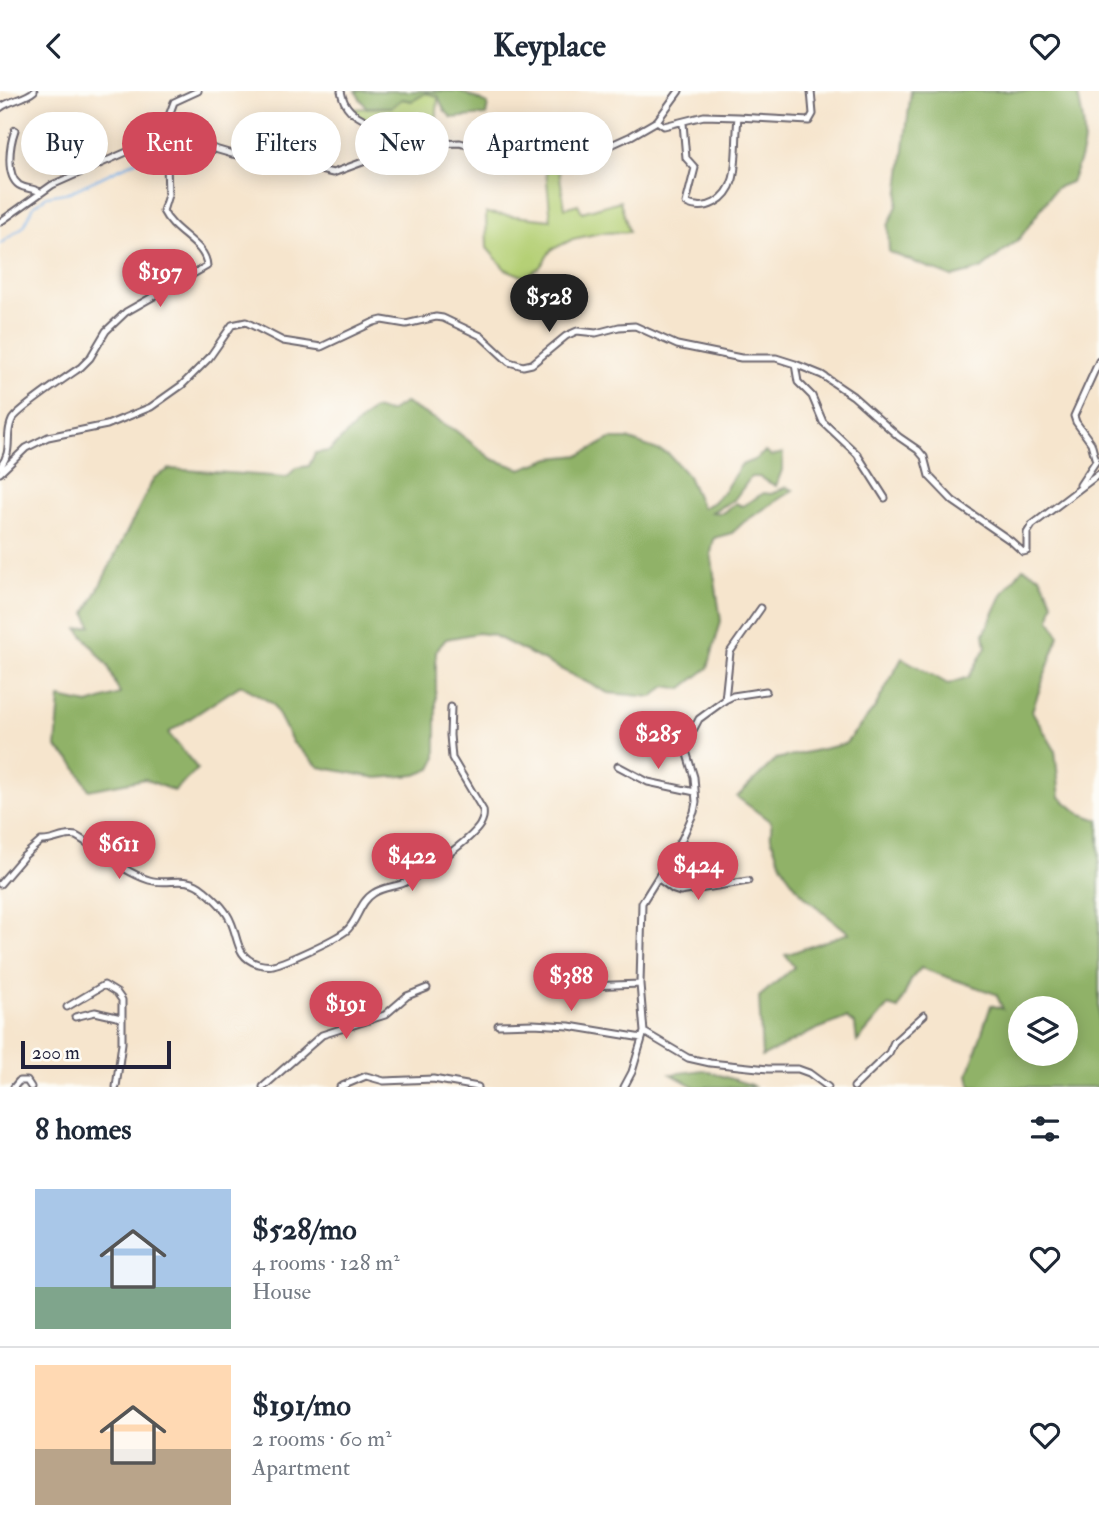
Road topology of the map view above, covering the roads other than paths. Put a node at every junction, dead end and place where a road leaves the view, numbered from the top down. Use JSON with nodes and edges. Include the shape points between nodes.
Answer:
{"nodes":[{"id":1,"x":34,"y":91,"type":"edge"},
{"id":2,"x":198,"y":91,"type":"edge"},
{"id":3,"x":341,"y":91,"type":"edge"},
{"id":4,"x":679,"y":91,"type":"edge"},
{"id":5,"x":811,"y":91,"type":"edge"},
{"id":6,"x":0,"y":108,"type":"edge"},
{"id":7,"x":170,"y":112,"type":"edge"},
{"id":8,"x":355,"y":115,"type":"edge"},
{"id":9,"x":738,"y":117,"type":"junction"},
{"id":10,"x":657,"y":121,"type":"junction"},
{"id":11,"x":683,"y":123,"type":"junction"},
{"id":12,"x":15,"y":130,"type":"dead end"},
{"id":13,"x":449,"y":143,"type":"edge"},
{"id":14,"x":217,"y":150,"type":"edge"},
{"id":15,"x":122,"y":154,"type":"edge"},
{"id":16,"x":355,"y":165,"type":"edge"},
{"id":17,"x":167,"y":175,"type":"edge"},
{"id":18,"x":40,"y":192,"type":"junction"},
{"id":19,"x":0,"y":222,"type":"edge"},
{"id":20,"x":1099,"y":361,"type":"edge"},
{"id":21,"x":795,"y":365,"type":"junction"},
{"id":22,"x":1099,"y":450,"type":"edge"},
{"id":23,"x":1096,"y":461,"type":"junction"},
{"id":24,"x":0,"y":467,"type":"edge"},
{"id":25,"x":0,"y":473,"type":"edge"},
{"id":26,"x":1099,"y":474,"type":"edge"},
{"id":27,"x":1080,"y":487,"type":"junction"},
{"id":28,"x":885,"y":498,"type":"dead end"},
{"id":29,"x":761,"y":608,"type":"dead end"},
{"id":30,"x":766,"y":691,"type":"dead end"},
{"id":31,"x":725,"y":700,"type":"junction"},
{"id":32,"x":451,"y":707,"type":"dead end"},
{"id":33,"x":618,"y":766,"type":"dead end"},
{"id":34,"x":695,"y":792,"type":"junction"},
{"id":35,"x":659,"y":879,"type":"junction"},
{"id":36,"x":748,"y":881,"type":"dead end"},
{"id":37,"x":0,"y":884,"type":"edge"},
{"id":38,"x":640,"y":984,"type":"junction"},
{"id":39,"x":563,"y":987,"type":"dead end"},
{"id":40,"x":427,"y":989,"type":"dead end"},
{"id":41,"x":67,"y":1007,"type":"dead end"},
{"id":42,"x":924,"y":1015,"type":"dead end"},
{"id":43,"x":75,"y":1017,"type":"dead end"},
{"id":44,"x":121,"y":1018,"type":"junction"},
{"id":45,"x":498,"y":1025,"type":"dead end"},
{"id":46,"x":643,"y":1035,"type":"junction"},
{"id":47,"x":14,"y":1087,"type":"edge"},
{"id":48,"x":30,"y":1087,"type":"edge"},
{"id":49,"x":116,"y":1087,"type":"edge"},
{"id":50,"x":263,"y":1087,"type":"edge"},
{"id":51,"x":340,"y":1087,"type":"edge"},
{"id":52,"x":478,"y":1087,"type":"edge"},
{"id":53,"x":624,"y":1087,"type":"edge"},
{"id":54,"x":828,"y":1087,"type":"edge"},
{"id":55,"x":854,"y":1087,"type":"edge"}],
"edges":[{"from":1,"to":6,"type":"street"},
{"from":2,"to":7,"type":"street","via":[[174,102]]},
{"from":3,"to":8,"type":"street","via":[[345,105]]},
{"from":4,"to":10,"type":"street"},
{"from":5,"to":9,"type":"street","via":[[813,114],[809,121]]},
{"from":9,"to":11,"type":"street","via":[[704,116]]},
{"from":9,"to":11,"type":"street","via":[[733,178],[710,206],[686,203],[695,168],[686,159]]},
{"from":10,"to":11,"type":"street","via":[[664,126]]},
{"from":10,"to":13,"type":"street","via":[[609,146],[565,151],[543,168]]},
{"from":12,"to":18,"type":"street","via":[[11,175],[18,184]]},
{"from":14,"to":16,"type":"street","via":[[333,173]]},
{"from":15,"to":18,"type":"street"},
{"from":17,"to":24,"type":"street","via":[[163,211],[179,233],[202,249],[206,266],[127,312],[106,331],[81,367],[18,412],[10,425],[9,450]]},
{"from":18,"to":19,"type":"street"},
{"from":20,"to":23,"type":"street","via":[[1074,416]]},
{"from":21,"to":25,"type":"street","via":[[776,358],[741,358],[677,345],[635,326],[596,333],[577,331],[532,365],[523,366],[509,362],[481,336],[443,318],[406,324],[382,320],[321,347],[283,341],[239,322],[182,385],[151,407],[107,425],[48,437],[26,448]]},
{"from":21,"to":27,"type":"street","via":[[822,375],[853,395],[918,450],[929,476],[953,501],[1023,552],[1032,525]]},
{"from":21,"to":28,"type":"street","via":[[798,382],[812,396],[822,422],[857,454]]},
{"from":22,"to":23,"type":"street"},
{"from":23,"to":27,"type":"street"},
{"from":26,"to":27,"type":"street"},
{"from":29,"to":31,"type":"street","via":[[733,645]]},
{"from":30,"to":31,"type":"street"},
{"from":31,"to":34,"type":"street","via":[[699,719],[687,742]]},
{"from":32,"to":37,"type":"street","via":[[452,758],[483,810],[476,829],[403,883],[373,893],[345,931],[272,965],[244,958],[225,910],[200,886],[189,880],[153,881],[137,876],[76,836],[41,841]]},
{"from":33,"to":34,"type":"street","via":[[648,782]]},
{"from":34,"to":35,"type":"street","via":[[689,825]]},
{"from":35,"to":36,"type":"street","via":[[680,892]]},
{"from":35,"to":38,"type":"street","via":[[642,903]]},
{"from":38,"to":39,"type":"street"},
{"from":38,"to":46,"type":"street"},
{"from":40,"to":50,"type":"street","via":[[407,996],[385,1015],[322,1035]]},
{"from":41,"to":44,"type":"street","via":[[104,985],[122,1000]]},
{"from":42,"to":55,"type":"street"},
{"from":43,"to":44,"type":"street","via":[[95,1012]]},
{"from":44,"to":49,"type":"street"},
{"from":45,"to":46,"type":"street","via":[[586,1027]]},
{"from":46,"to":53,"type":"street"},
{"from":46,"to":54,"type":"street","via":[[688,1058],[798,1069]]},
{"from":47,"to":48,"type":"street","via":[[27,1081]]},
{"from":51,"to":52,"type":"street","via":[[366,1076],[384,1081],[433,1079]]}]}
